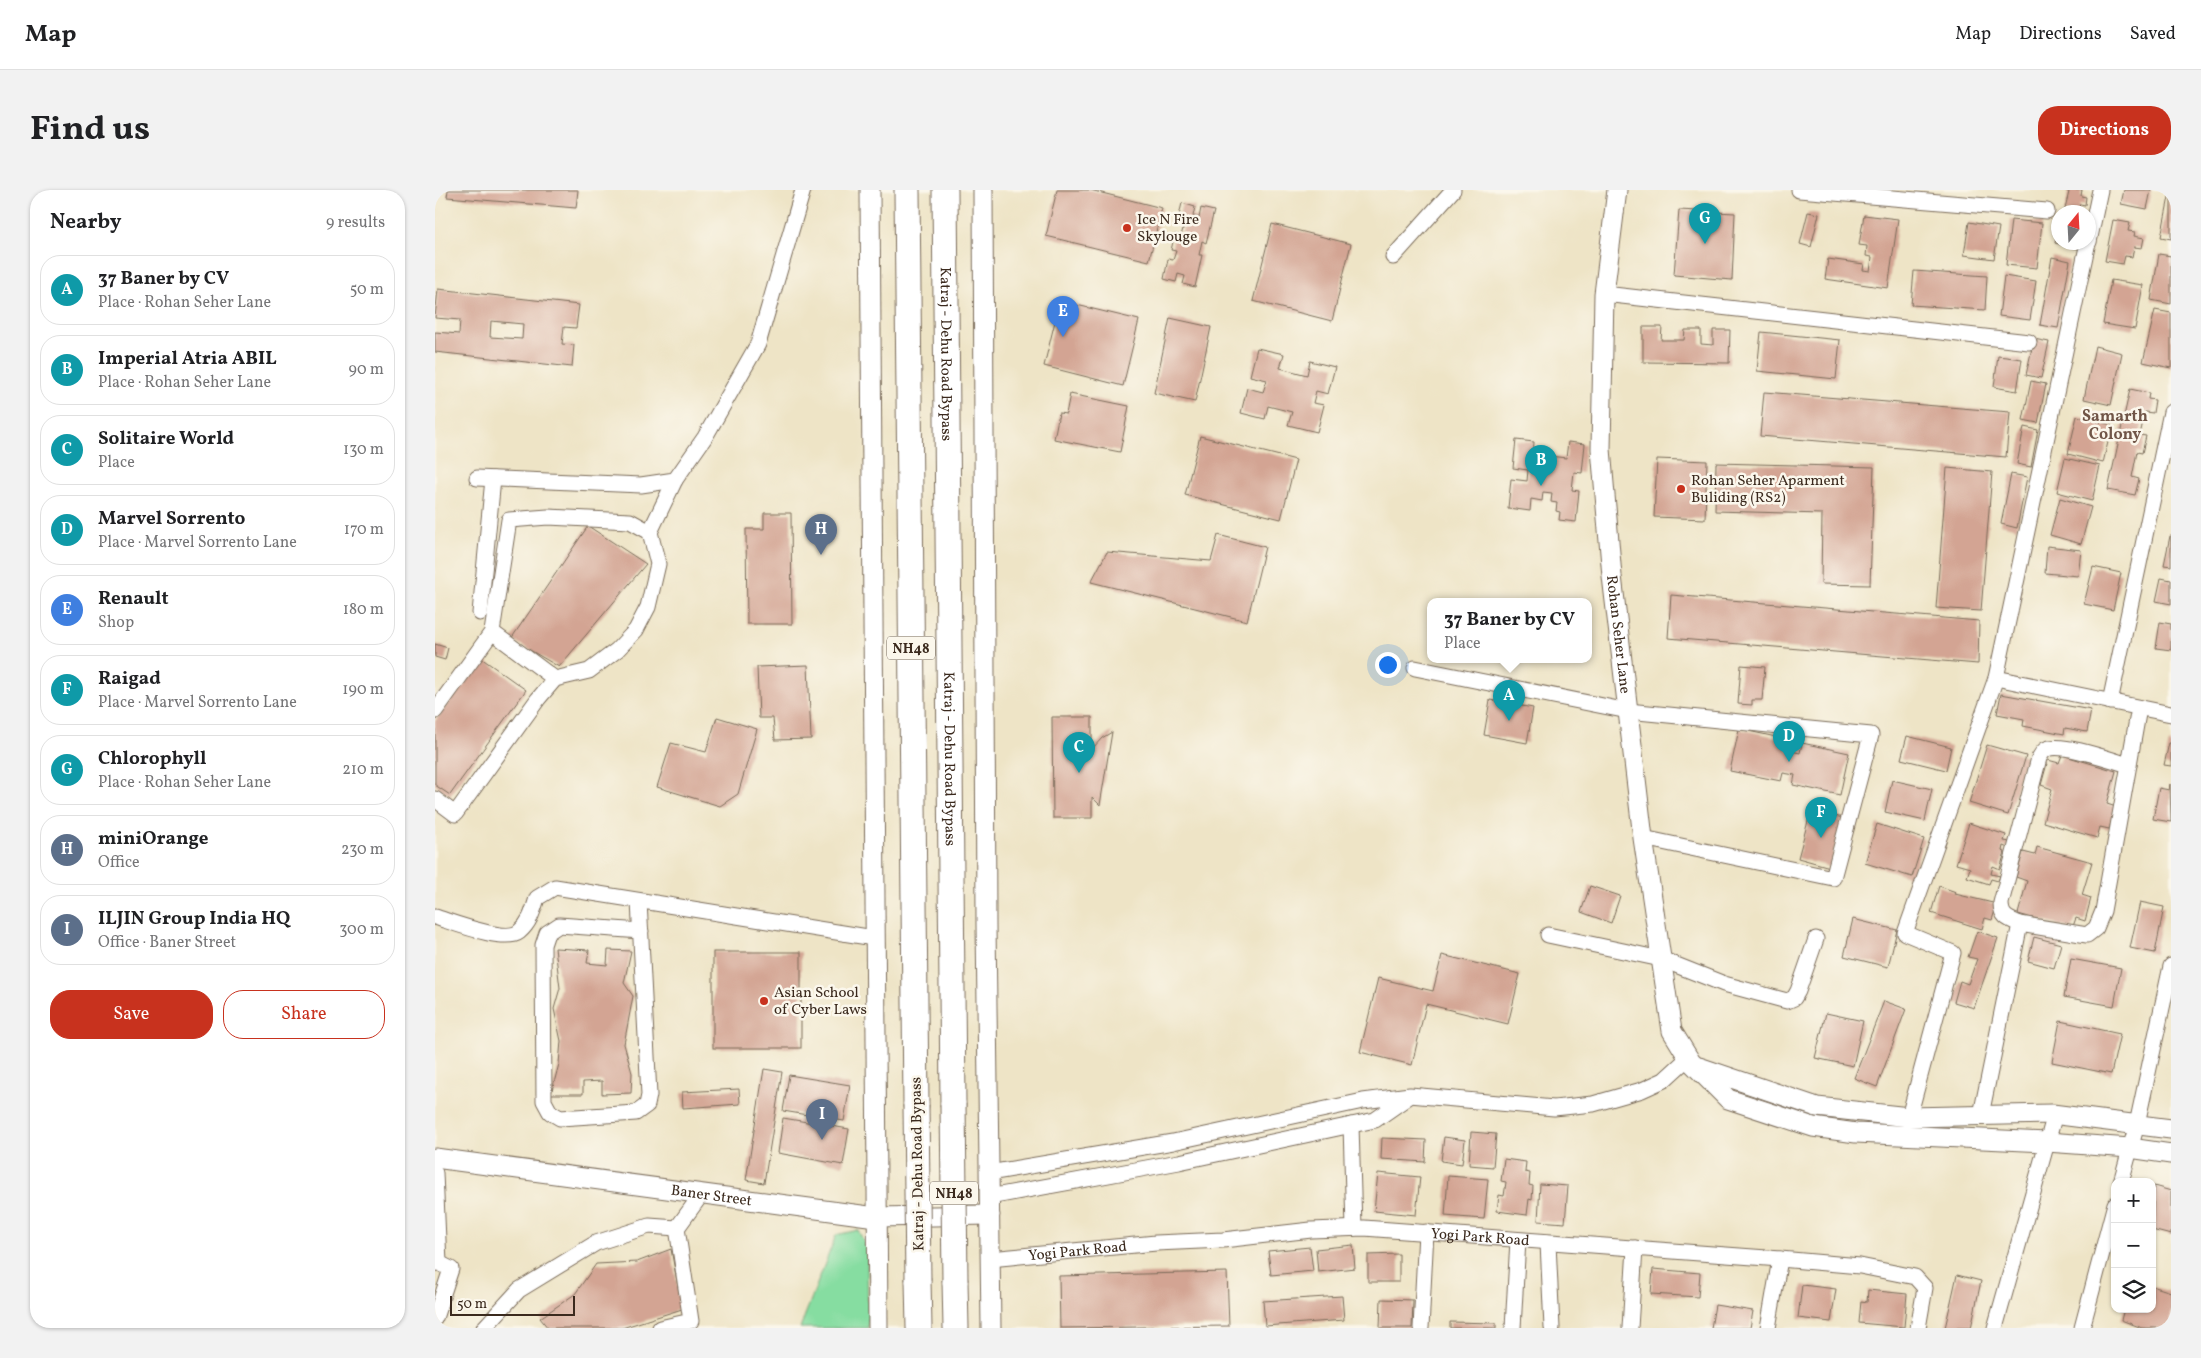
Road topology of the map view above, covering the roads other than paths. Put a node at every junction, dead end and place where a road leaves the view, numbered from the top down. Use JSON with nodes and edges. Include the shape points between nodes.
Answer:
{"nodes":[{"id":1,"x":803,"y":190,"type":"edge"},
{"id":2,"x":871,"y":190,"type":"edge"},
{"id":3,"x":907,"y":190,"type":"edge"},
{"id":4,"x":945,"y":190,"type":"edge"},
{"id":5,"x":983,"y":190,"type":"edge"},
{"id":6,"x":1453,"y":190,"type":"edge"},
{"id":7,"x":1617,"y":190,"type":"edge"},
{"id":8,"x":1799,"y":190,"type":"edge"},
{"id":9,"x":2100,"y":190,"type":"edge"},
{"id":10,"x":2096,"y":207,"type":"edge"},
{"id":11,"x":2047,"y":211,"type":"dead end"},
{"id":12,"x":2086,"y":250,"type":"edge"},
{"id":13,"x":1393,"y":257,"type":"dead end"},
{"id":14,"x":1604,"y":294,"type":"junction"},
{"id":15,"x":2029,"y":342,"type":"dead end"},
{"id":16,"x":2171,"y":412,"type":"edge"},
{"id":17,"x":675,"y":480,"type":"junction"},
{"id":18,"x":650,"y":532,"type":"junction"},
{"id":19,"x":480,"y":613,"type":"dead end"},
{"id":20,"x":492,"y":632,"type":"junction"},
{"id":21,"x":1415,"y":668,"type":"dead end"},
{"id":22,"x":1996,"y":678,"type":"junction"},
{"id":23,"x":555,"y":679,"type":"junction"},
{"id":24,"x":2110,"y":702,"type":"junction"},
{"id":25,"x":2139,"y":708,"type":"junction"},
{"id":26,"x":435,"y":711,"type":"edge"},
{"id":27,"x":1628,"y":711,"type":"junction"},
{"id":28,"x":2171,"y":714,"type":"edge"},
{"id":29,"x":2129,"y":765,"type":"junction"},
{"id":30,"x":435,"y":799,"type":"edge"},
{"id":31,"x":1643,"y":838,"type":"junction"},
{"id":32,"x":639,"y":901,"type":"junction"},
{"id":33,"x":435,"y":917,"type":"edge"},
{"id":34,"x":2020,"y":924,"type":"junction"},
{"id":35,"x":641,"y":931,"type":"junction"},
{"id":36,"x":1548,"y":935,"type":"dead end"},
{"id":37,"x":874,"y":938,"type":"junction"},
{"id":38,"x":1816,"y":939,"type":"dead end"},
{"id":39,"x":1661,"y":959,"type":"junction"},
{"id":40,"x":2171,"y":966,"type":"edge"},
{"id":41,"x":1693,"y":1062,"type":"junction"},
{"id":42,"x":1410,"y":1095,"type":"junction"},
{"id":43,"x":2055,"y":1114,"type":"junction"},
{"id":44,"x":1981,"y":1115,"type":"junction"},
{"id":45,"x":1909,"y":1117,"type":"junction"},
{"id":46,"x":2137,"y":1124,"type":"junction"},
{"id":47,"x":1351,"y":1125,"type":"junction"},
{"id":48,"x":2171,"y":1129,"type":"edge"},
{"id":49,"x":2047,"y":1142,"type":"junction"},
{"id":50,"x":2130,"y":1148,"type":"junction"},
{"id":51,"x":2171,"y":1154,"type":"edge"},
{"id":52,"x":435,"y":1158,"type":"edge"},
{"id":53,"x":435,"y":1173,"type":"edge"},
{"id":54,"x":989,"y":1174,"type":"junction"},
{"id":55,"x":2122,"y":1178,"type":"edge"},
{"id":56,"x":701,"y":1195,"type":"junction"},
{"id":57,"x":989,"y":1206,"type":"junction"},
{"id":58,"x":877,"y":1217,"type":"junction"},
{"id":59,"x":2111,"y":1219,"type":"edge"},
{"id":60,"x":677,"y":1228,"type":"junction"},
{"id":61,"x":1354,"y":1228,"type":"junction"},
{"id":62,"x":1426,"y":1232,"type":"junction"},
{"id":63,"x":1518,"y":1240,"type":"junction"},
{"id":64,"x":1548,"y":1242,"type":"junction"},
{"id":65,"x":1635,"y":1248,"type":"junction"},
{"id":66,"x":1780,"y":1258,"type":"junction"},
{"id":67,"x":990,"y":1259,"type":"junction"},
{"id":68,"x":437,"y":1263,"type":"edge"},
{"id":69,"x":435,"y":1318,"type":"edge"},
{"id":70,"x":484,"y":1328,"type":"edge"},
{"id":71,"x":660,"y":1328,"type":"edge"},
{"id":72,"x":878,"y":1328,"type":"edge"},
{"id":73,"x":919,"y":1328,"type":"edge"},
{"id":74,"x":956,"y":1328,"type":"edge"},
{"id":75,"x":991,"y":1328,"type":"edge"},
{"id":76,"x":1421,"y":1328,"type":"edge"},
{"id":77,"x":1513,"y":1328,"type":"edge"},
{"id":78,"x":1553,"y":1328,"type":"edge"},
{"id":79,"x":1629,"y":1328,"type":"edge"},
{"id":80,"x":1768,"y":1328,"type":"edge"},
{"id":81,"x":1918,"y":1328,"type":"edge"},
{"id":82,"x":1995,"y":1328,"type":"edge"},
{"id":83,"x":2082,"y":1328,"type":"edge"}],
"edges":[{"from":1,"to":17,"type":"street","via":[[758,344],[705,437]]},
{"from":2,"to":37,"type":"street"},
{"from":3,"to":73,"type":"highway","name":"Katraj - Dehu Road Bypass","number":"NH48","bridge":true},
{"from":4,"to":74,"type":"highway","name":"Katraj - Dehu Road Bypass","number":"NH48","bridge":true},
{"from":5,"to":54,"type":"street"},
{"from":6,"to":13,"type":"street"},
{"from":7,"to":14,"type":"street","name":"Rohan Seher Lane"},
{"from":8,"to":11,"type":"street"},
{"from":9,"to":10,"type":"street"},
{"from":12,"to":22,"type":"street"},
{"from":14,"to":15,"type":"street"},
{"from":14,"to":27,"type":"street","name":"Rohan Seher Lane","via":[[1601,438],[1611,576]]},
{"from":16,"to":24,"type":"street"},
{"from":17,"to":18,"type":"street"},
{"from":17,"to":19,"type":"street","via":[[641,485],[485,479]]},
{"from":18,"to":20,"type":"street","via":[[630,521],[509,520]]},
{"from":18,"to":23,"type":"street","via":[[657,564],[648,607],[636,630],[617,650],[589,671]]},
{"from":20,"to":23,"type":"street"},
{"from":20,"to":26,"type":"street"},
{"from":21,"to":27,"type":"street"},
{"from":22,"to":24,"type":"street"},
{"from":22,"to":45,"type":"street","via":[[1905,933],[1953,954]]},
{"from":23,"to":30,"type":"street","via":[[455,814]]},
{"from":24,"to":25,"type":"street"},
{"from":25,"to":28,"type":"street"},
{"from":25,"to":29,"type":"street"},
{"from":27,"to":31,"type":"street","name":"Rohan Seher Lane"},
{"from":27,"to":31,"type":"street","via":[[1871,735],[1833,878]]},
{"from":29,"to":34,"type":"street","via":[[2103,911],[2096,928],[2087,935]]},
{"from":29,"to":34,"type":"street","via":[[2061,747],[2043,752],[2001,903],[2006,919]]},
{"from":31,"to":39,"type":"street","name":"Rohan Seher Lane"},
{"from":32,"to":33,"type":"street","via":[[555,887],[537,898],[530,919],[517,934],[502,936]]},
{"from":32,"to":35,"type":"street"},
{"from":32,"to":37,"type":"street"},
{"from":34,"to":44,"type":"street"},
{"from":35,"to":35,"type":"street","via":[[647,1105],[635,1113],[560,1118],[550,1112],[544,1101],[543,945],[547,933],[559,926]]},
{"from":36,"to":39,"type":"street"},
{"from":37,"to":58,"type":"street"},
{"from":38,"to":39,"type":"street","via":[[1798,991],[1787,1001],[1723,984]]},
{"from":39,"to":41,"type":"street","name":"Rohan Seher Lane","via":[[1672,1031]]},
{"from":40,"to":46,"type":"street"},
{"from":41,"to":42,"type":"street","via":[[1642,1090],[1593,1104],[1554,1108]]},
{"from":41,"to":45,"type":"street","via":[[1817,1107]]},
{"from":41,"to":49,"type":"street","name":"Rohan Seher Lane","via":[[1728,1099],[1813,1127],[1856,1133]]},
{"from":42,"to":47,"type":"street","via":[[1375,1120]]},
{"from":42,"to":54,"type":"street","via":[[1363,1101],[1173,1142]]},
{"from":43,"to":44,"type":"street"},
{"from":43,"to":46,"type":"street"},
{"from":43,"to":49,"type":"street"},
{"from":44,"to":45,"type":"street"},
{"from":46,"to":48,"type":"street"},
{"from":46,"to":50,"type":"street"},
{"from":47,"to":57,"type":"street"},
{"from":47,"to":61,"type":"street"},
{"from":49,"to":50,"type":"street","name":"Rohan Seher Lane"},
{"from":49,"to":82,"type":"street"},
{"from":50,"to":51,"type":"street","name":"Rohan Seher Lane"},
{"from":50,"to":55,"type":"street"},
{"from":52,"to":56,"type":"street","name":"Baner Street"},
{"from":53,"to":68,"type":"street"},
{"from":54,"to":57,"type":"street"},
{"from":56,"to":58,"type":"street","name":"Baner Street"},
{"from":56,"to":60,"type":"street"},
{"from":57,"to":58,"type":"street","name":"Baner Street"},
{"from":57,"to":67,"type":"street"},
{"from":58,"to":72,"type":"street"},
{"from":59,"to":83,"type":"street"},
{"from":60,"to":70,"type":"street","via":[[649,1226],[597,1243],[519,1290]]},
{"from":60,"to":71,"type":"street","via":[[691,1321]]},
{"from":61,"to":62,"type":"street","name":"Yogi Park Road"},
{"from":61,"to":67,"type":"street","name":"Yogi Park Road"},
{"from":62,"to":63,"type":"street","name":"Yogi Park Road"},
{"from":62,"to":76,"type":"street"},
{"from":63,"to":64,"type":"street","name":"Yogi Park Road"},
{"from":63,"to":77,"type":"street"},
{"from":64,"to":65,"type":"street","name":"Yogi Park Road"},
{"from":64,"to":78,"type":"street"},
{"from":65,"to":66,"type":"street","name":"Yogi Park Road"},
{"from":65,"to":79,"type":"street"},
{"from":66,"to":80,"type":"street"},
{"from":66,"to":81,"type":"street","name":"Yogi Park Road","via":[[1860,1266],[1915,1277],[1925,1288]]},
{"from":67,"to":75,"type":"street"},
{"from":68,"to":69,"type":"street","via":[[451,1270]]}]}
